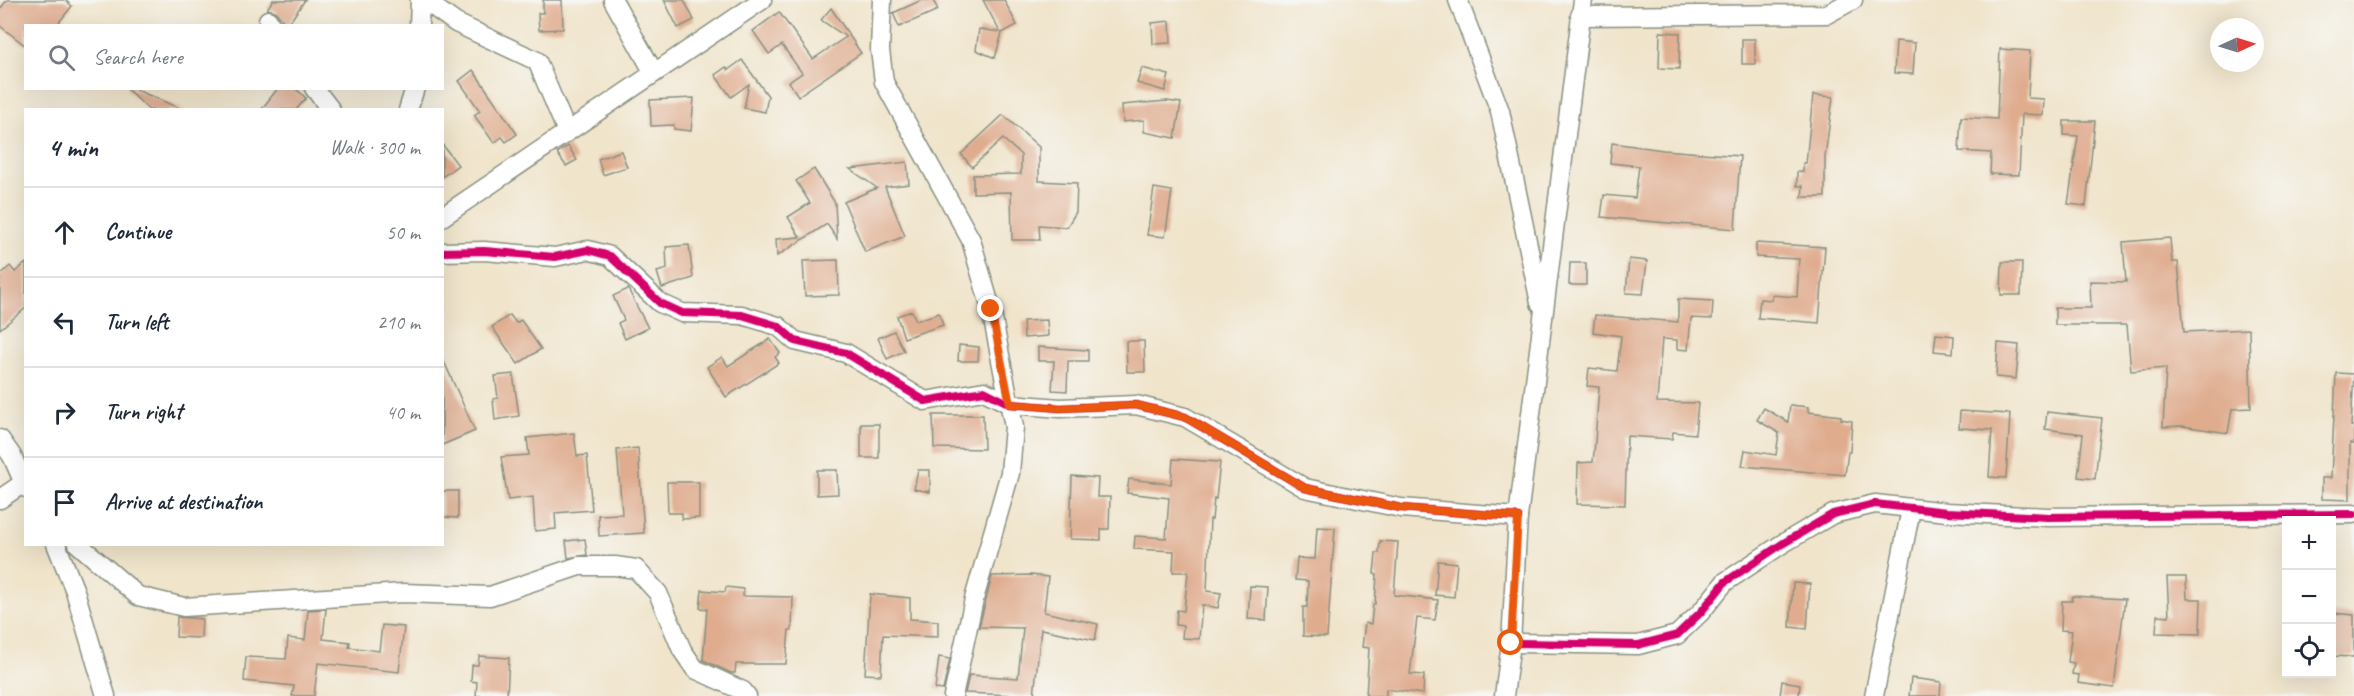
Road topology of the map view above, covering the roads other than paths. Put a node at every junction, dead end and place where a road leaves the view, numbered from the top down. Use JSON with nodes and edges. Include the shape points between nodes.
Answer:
{"nodes":[{"id":1,"x":422,"y":0,"type":"edge"},
{"id":2,"x":613,"y":0,"type":"edge"},
{"id":3,"x":762,"y":0,"type":"edge"},
{"id":4,"x":882,"y":0,"type":"edge"},
{"id":5,"x":1458,"y":0,"type":"edge"},
{"id":6,"x":1854,"y":0,"type":"edge"},
{"id":7,"x":1581,"y":8,"type":"edge"},
{"id":8,"x":419,"y":24,"type":"edge"},
{"id":9,"x":654,"y":73,"type":"junction"},
{"id":10,"x":316,"y":90,"type":"edge"},
{"id":11,"x":414,"y":90,"type":"edge"},
{"id":12,"x":329,"y":108,"type":"edge"},
{"id":13,"x":409,"y":108,"type":"edge"},
{"id":14,"x":567,"y":132,"type":"junction"},
{"id":15,"x":444,"y":216,"type":"edge"},
{"id":16,"x":444,"y":252,"type":"edge"},
{"id":17,"x":1543,"y":319,"type":"junction"},
{"id":18,"x":1010,"y":404,"type":"junction"},
{"id":19,"x":0,"y":439,"type":"edge"},
{"id":20,"x":12,"y":453,"type":"edge"},
{"id":21,"x":24,"y":486,"type":"edge"},
{"id":22,"x":0,"y":499,"type":"edge"},
{"id":23,"x":1911,"y":509,"type":"junction"},
{"id":24,"x":2354,"y":514,"type":"edge"},
{"id":25,"x":1518,"y":517,"type":"junction"},
{"id":26,"x":57,"y":546,"type":"edge"},
{"id":27,"x":80,"y":546,"type":"edge"},
{"id":28,"x":1511,"y":643,"type":"junction"},
{"id":29,"x":106,"y":696,"type":"edge"},
{"id":30,"x":747,"y":696,"type":"edge"},
{"id":31,"x":953,"y":696,"type":"edge"},
{"id":32,"x":1504,"y":696,"type":"edge"},
{"id":33,"x":1874,"y":696,"type":"edge"}],
"edges":[{"from":1,"to":8,"type":"street"},
{"from":1,"to":14,"type":"street","via":[[456,23],[537,62]]},
{"from":2,"to":9,"type":"street"},
{"from":3,"to":9,"type":"street"},
{"from":4,"to":18,"type":"street","via":[[880,50],[884,82],[971,240],[991,309]]},
{"from":5,"to":17,"type":"street","via":[[1500,111]]},
{"from":6,"to":7,"type":"street","via":[[1827,14]]},
{"from":7,"to":17,"type":"street"},
{"from":9,"to":14,"type":"street"},
{"from":10,"to":12,"type":"street"},
{"from":11,"to":13,"type":"street"},
{"from":14,"to":15,"type":"street"},
{"from":16,"to":18,"type":"street","via":[[555,257],[588,250],[610,256],[660,303],[682,313],[742,315],[778,326],[795,341],[846,353],[925,400],[984,391]]},
{"from":17,"to":25,"type":"street"},
{"from":18,"to":25,"type":"street","via":[[1060,408],[1136,405],[1185,417],[1305,488],[1401,508]]},
{"from":18,"to":31,"type":"street","via":[[1014,427],[1010,473],[974,599]]},
{"from":19,"to":20,"type":"street"},
{"from":20,"to":21,"type":"street"},
{"from":21,"to":22,"type":"street"},
{"from":23,"to":24,"type":"street","via":[[2048,517]]},
{"from":23,"to":28,"type":"street","via":[[1875,504],[1833,514],[1725,582],[1677,635],[1638,645]]},
{"from":23,"to":33,"type":"street"},
{"from":25,"to":28,"type":"street"},
{"from":26,"to":29,"type":"street","via":[[75,591]]},
{"from":27,"to":30,"type":"street","via":[[138,596],[184,607],[403,593],[490,596],[579,566],[636,569],[658,594],[682,650],[695,669]]},
{"from":28,"to":32,"type":"street"}]}
